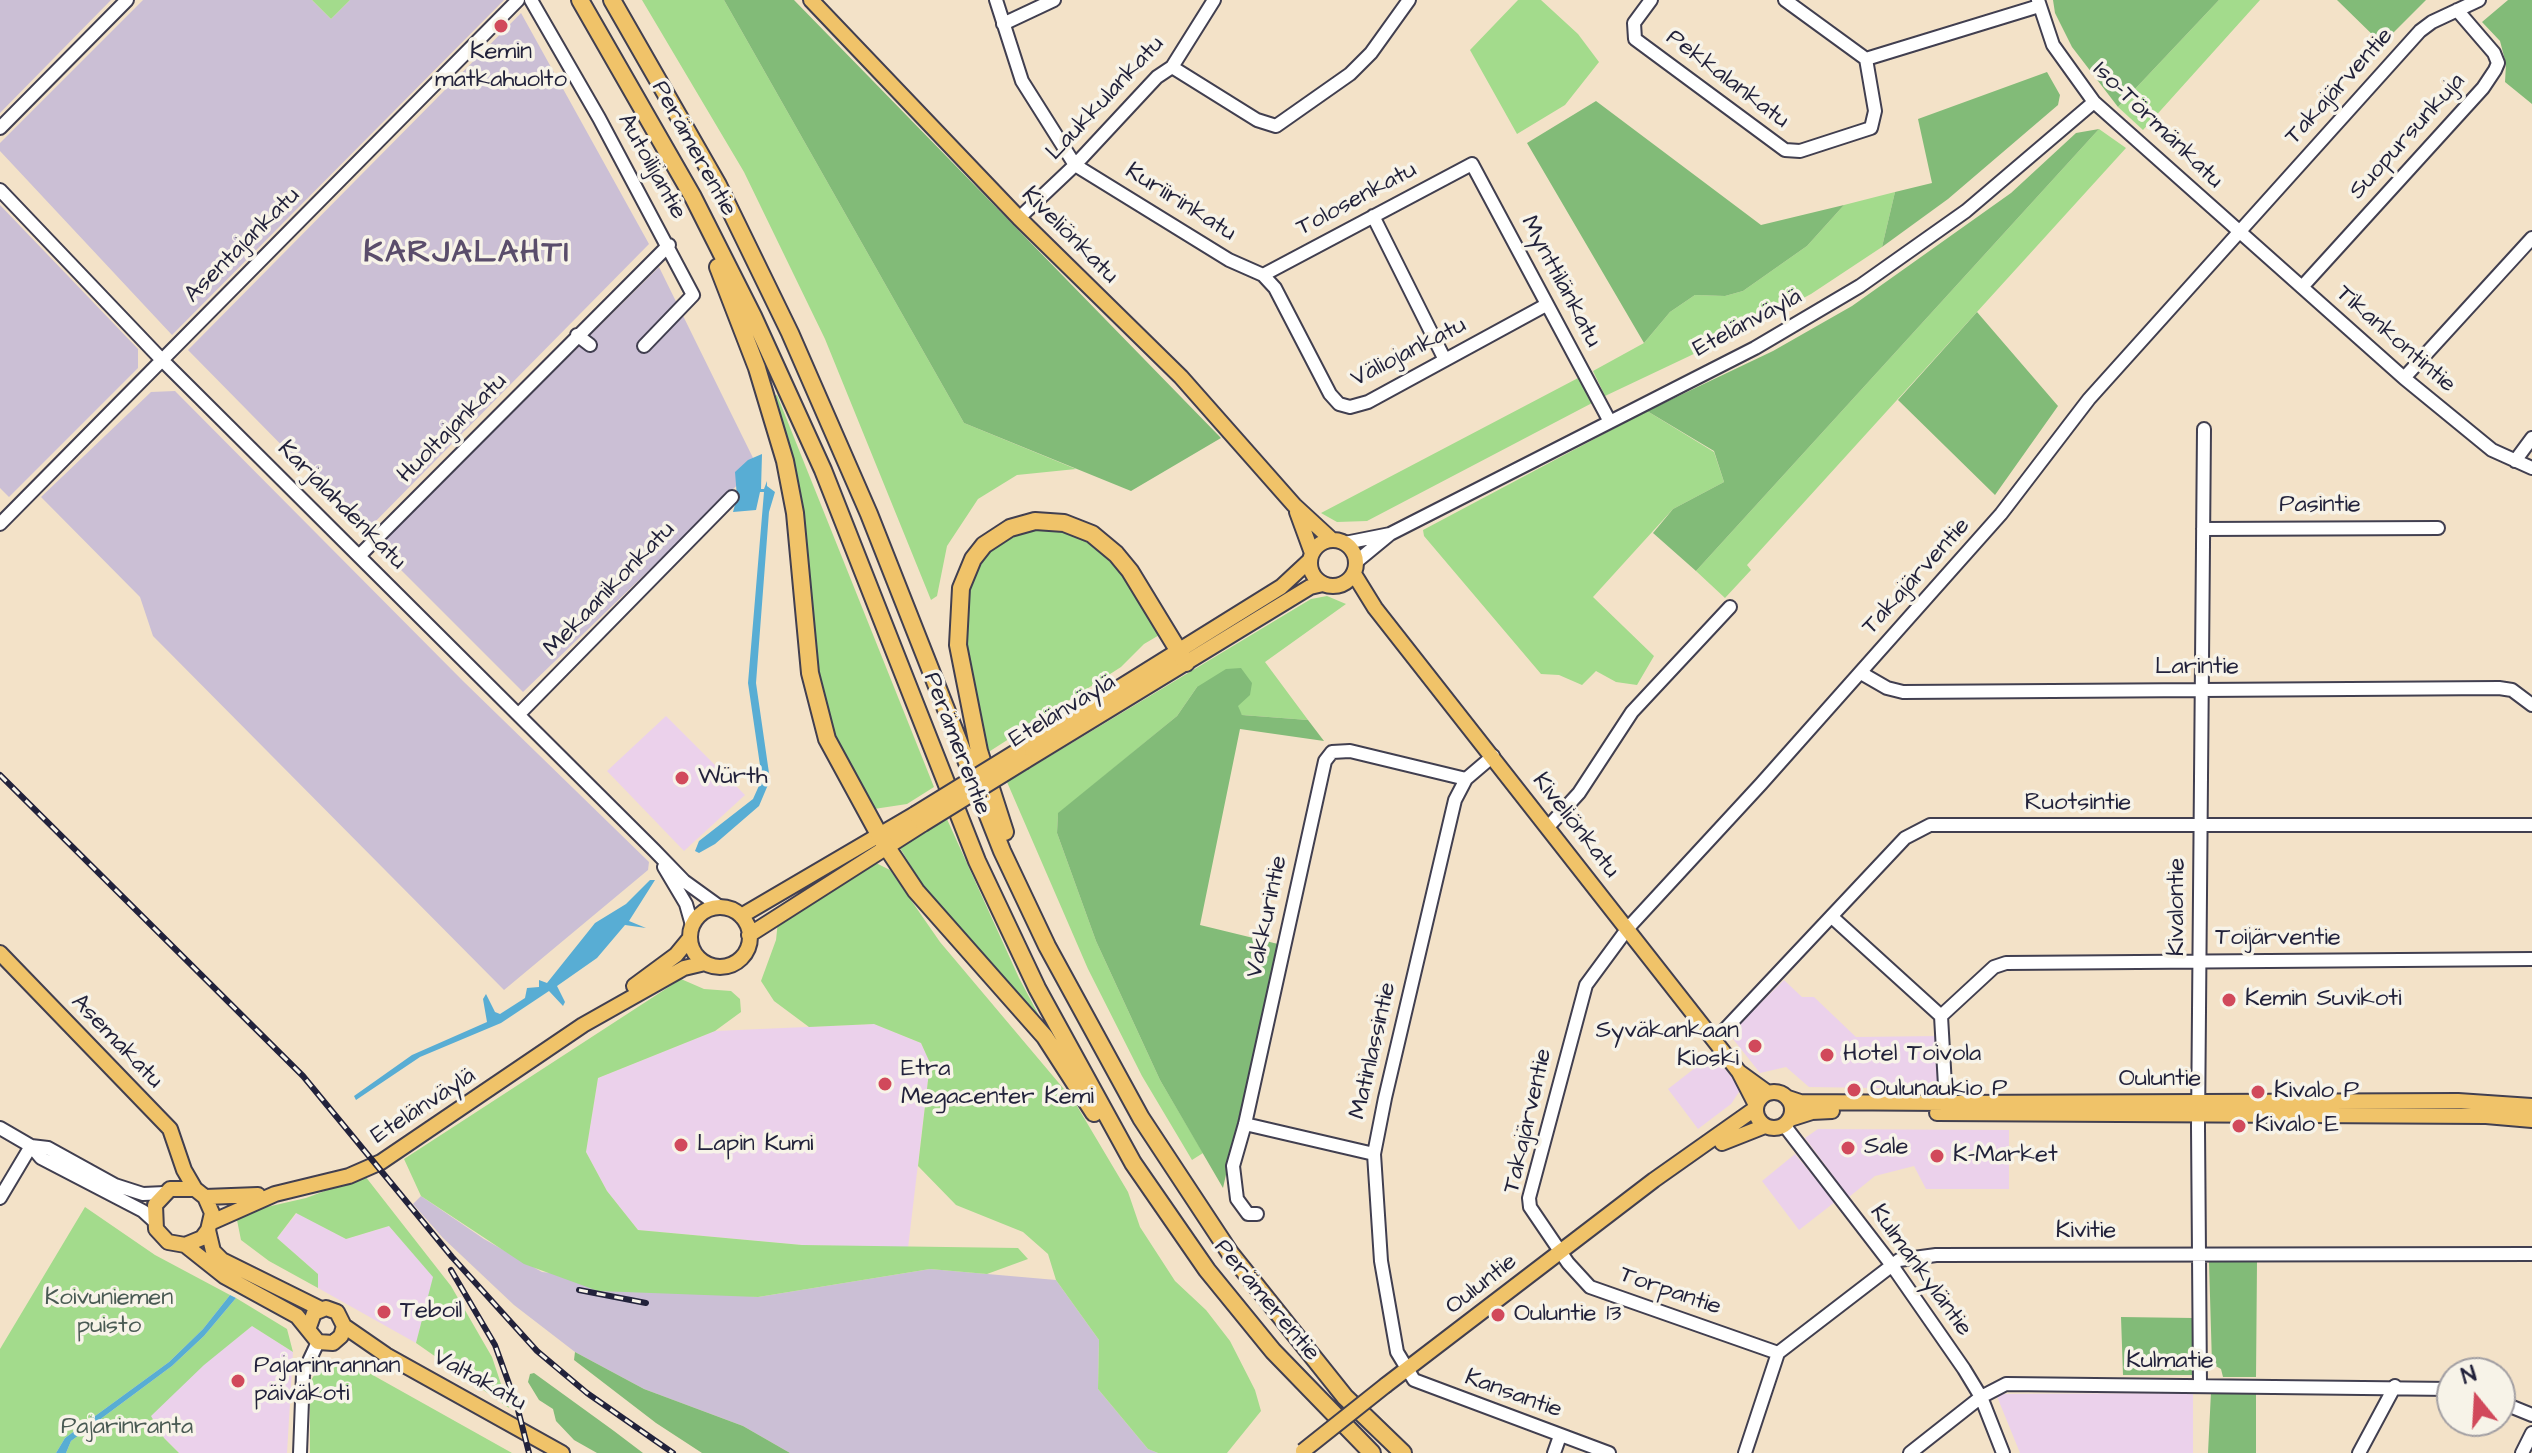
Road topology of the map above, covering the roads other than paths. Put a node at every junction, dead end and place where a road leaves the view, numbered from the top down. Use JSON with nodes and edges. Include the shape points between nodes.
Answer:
{"nodes":[{"id":1,"x":127,"y":0,"type":"edge"},
{"id":2,"x":518,"y":0,"type":"edge"},
{"id":3,"x":531,"y":0,"type":"edge"},
{"id":4,"x":580,"y":0,"type":"edge"},
{"id":5,"x":612,"y":0,"type":"edge"},
{"id":6,"x":811,"y":0,"type":"edge"},
{"id":7,"x":996,"y":0,"type":"edge"},
{"id":8,"x":1054,"y":0,"type":"edge"},
{"id":9,"x":1214,"y":0,"type":"edge"},
{"id":10,"x":1409,"y":0,"type":"edge"},
{"id":11,"x":1651,"y":0,"type":"edge"},
{"id":12,"x":1785,"y":0,"type":"edge"},
{"id":13,"x":2479,"y":0,"type":"edge"},
{"id":14,"x":2039,"y":3,"type":"edge"},
{"id":15,"x":2457,"y":10,"type":"junction"},
{"id":16,"x":1003,"y":24,"type":"junction"},
{"id":17,"x":1866,"y":59,"type":"junction"},
{"id":18,"x":1172,"y":67,"type":"junction"},
{"id":19,"x":2094,"y":102,"type":"junction"},
{"id":20,"x":0,"y":128,"type":"edge"},
{"id":21,"x":1472,"y":164,"type":"joint"},
{"id":22,"x":1075,"y":165,"type":"junction"},
{"id":23,"x":0,"y":190,"type":"edge"},
{"id":24,"x":1373,"y":216,"type":"junction"},
{"id":25,"x":1019,"y":218,"type":"junction"},
{"id":26,"x":2238,"y":233,"type":"junction"},
{"id":27,"x":2532,"y":238,"type":"edge"},
{"id":28,"x":715,"y":239,"type":"junction"},
{"id":29,"x":669,"y":245,"type":"junction"},
{"id":30,"x":1263,"y":275,"type":"junction"},
{"id":31,"x":2302,"y":287,"type":"junction"},
{"id":32,"x":1546,"y":305,"type":"junction"},
{"id":33,"x":577,"y":335,"type":"junction"},
{"id":34,"x":590,"y":345,"type":"dead end"},
{"id":35,"x":644,"y":346,"type":"dead end"},
{"id":36,"x":162,"y":360,"type":"junction"},
{"id":37,"x":1445,"y":360,"type":"junction"},
{"id":38,"x":2404,"y":378,"type":"junction"},
{"id":39,"x":1609,"y":420,"type":"junction"},
{"id":40,"x":2204,"y":429,"type":"dead end"},
{"id":41,"x":2532,"y":438,"type":"edge"},
{"id":42,"x":2515,"y":461,"type":"junction"},
{"id":43,"x":2532,"y":468,"type":"edge"},
{"id":44,"x":732,"y":497,"type":"dead end"},
{"id":45,"x":1294,"y":505,"type":"junction"},
{"id":46,"x":0,"y":524,"type":"edge"},
{"id":47,"x":2438,"y":528,"type":"dead end"},
{"id":48,"x":2203,"y":529,"type":"junction"},
{"id":49,"x":1390,"y":534,"type":"junction"},
{"id":50,"x":1339,"y":541,"type":"junction"},
{"id":51,"x":360,"y":555,"type":"junction"},
{"id":52,"x":1311,"y":556,"type":"junction"},
{"id":53,"x":1355,"y":568,"type":"junction"},
{"id":54,"x":1330,"y":585,"type":"junction"},
{"id":55,"x":1730,"y":607,"type":"dead end"},
{"id":56,"x":1375,"y":608,"type":"junction"},
{"id":57,"x":1182,"y":656,"type":"junction"},
{"id":58,"x":1861,"y":673,"type":"junction"},
{"id":59,"x":2201,"y":689,"type":"junction"},
{"id":60,"x":2532,"y":705,"type":"edge"},
{"id":61,"x":519,"y":714,"type":"junction"},
{"id":62,"x":1493,"y":756,"type":"junction"},
{"id":63,"x":1466,"y":779,"type":"junction"},
{"id":64,"x":2532,"y":825,"type":"edge"},
{"id":65,"x":2200,"y":826,"type":"junction"},
{"id":66,"x":1548,"y":827,"type":"junction"},
{"id":67,"x":882,"y":841,"type":"junction"},
{"id":68,"x":654,"y":850,"type":"junction"},
{"id":69,"x":720,"y":907,"type":"junction"},
{"id":70,"x":741,"y":916,"type":"junction"},
{"id":71,"x":1832,"y":917,"type":"junction"},
{"id":72,"x":1628,"y":928,"type":"junction"},
{"id":73,"x":691,"y":932,"type":"junction"},
{"id":74,"x":749,"y":935,"type":"junction"},
{"id":75,"x":1047,"y":946,"type":"junction"},
{"id":76,"x":0,"y":953,"type":"edge"},
{"id":77,"x":2532,"y":959,"type":"edge"},
{"id":78,"x":2200,"y":961,"type":"junction"},
{"id":79,"x":705,"y":963,"type":"junction"},
{"id":80,"x":1941,"y":1016,"type":"junction"},
{"id":81,"x":583,"y":1025,"type":"junction"},
{"id":82,"x":1715,"y":1040,"type":"junction"},
{"id":83,"x":1739,"y":1072,"type":"junction"},
{"id":84,"x":1768,"y":1093,"type":"junction"},
{"id":85,"x":1788,"y":1098,"type":"junction"},
{"id":86,"x":1946,"y":1103,"type":"junction"},
{"id":87,"x":1756,"y":1106,"type":"junction"},
{"id":88,"x":2532,"y":1106,"type":"edge"},
{"id":89,"x":2198,"y":1109,"type":"junction"},
{"id":90,"x":2532,"y":1120,"type":"edge"},
{"id":91,"x":1787,"y":1122,"type":"junction"},
{"id":92,"x":1245,"y":1124,"type":"junction"},
{"id":93,"x":1765,"y":1126,"type":"junction"},
{"id":94,"x":0,"y":1128,"type":"edge"},
{"id":95,"x":31,"y":1146,"type":"junction"},
{"id":96,"x":1374,"y":1154,"type":"junction"},
{"id":97,"x":1692,"y":1154,"type":"junction"},
{"id":98,"x":1133,"y":1163,"type":"junction"},
{"id":99,"x":184,"y":1170,"type":"junction"},
{"id":100,"x":170,"y":1190,"type":"junction"},
{"id":101,"x":200,"y":1193,"type":"junction"},
{"id":102,"x":275,"y":1194,"type":"junction"},
{"id":103,"x":0,"y":1198,"type":"edge"},
{"id":104,"x":1257,"y":1214,"type":"dead end"},
{"id":105,"x":154,"y":1221,"type":"junction"},
{"id":106,"x":210,"y":1226,"type":"junction"},
{"id":107,"x":185,"y":1245,"type":"junction"},
{"id":108,"x":1560,"y":1253,"type":"junction"},
{"id":109,"x":2200,"y":1254,"type":"junction"},
{"id":110,"x":2532,"y":1254,"type":"edge"},
{"id":111,"x":1891,"y":1264,"type":"junction"},
{"id":112,"x":321,"y":1309,"type":"junction"},
{"id":113,"x":344,"y":1326,"type":"junction"},
{"id":114,"x":309,"y":1327,"type":"junction"},
{"id":115,"x":325,"y":1342,"type":"junction"},
{"id":116,"x":374,"y":1348,"type":"junction"},
{"id":117,"x":1778,"y":1353,"type":"junction"},
{"id":118,"x":1406,"y":1372,"type":"junction"},
{"id":119,"x":2200,"y":1385,"type":"junction"},
{"id":120,"x":2395,"y":1386,"type":"junction"},
{"id":121,"x":2436,"y":1388,"type":"edge"},
{"id":122,"x":1981,"y":1397,"type":"junction"},
{"id":123,"x":2532,"y":1433,"type":"edge"},
{"id":124,"x":1560,"y":1436,"type":"junction"},
{"id":125,"x":1302,"y":1452,"type":"edge"},
{"id":126,"x":300,"y":1453,"type":"edge"},
{"id":127,"x":562,"y":1453,"type":"edge"},
{"id":128,"x":1372,"y":1453,"type":"edge"},
{"id":129,"x":1403,"y":1453,"type":"edge"},
{"id":130,"x":1554,"y":1453,"type":"edge"},
{"id":131,"x":1609,"y":1453,"type":"edge"},
{"id":132,"x":1745,"y":1453,"type":"edge"},
{"id":133,"x":1910,"y":1453,"type":"edge"},
{"id":134,"x":2003,"y":1453,"type":"edge"},
{"id":135,"x":2359,"y":1453,"type":"edge"},
{"id":136,"x":2522,"y":1453,"type":"edge"}],
"edges":[{"from":1,"to":20,"type":"street"},
{"from":2,"to":36,"type":"street","name":"Asentajankatu"},
{"from":3,"to":29,"type":"street","name":"Autoilijantie"},
{"from":4,"to":28,"type":"highway","name":"Perämerentie"},
{"from":5,"to":75,"type":"highway","name":"Perämerentie","via":[[718,185],[790,333],[869,514],[1002,851]]},
{"from":6,"to":25,"type":"main road","name":"Kiveliönkatu"},
{"from":7,"to":16,"type":"street"},
{"from":8,"to":16,"type":"street"},
{"from":9,"to":18,"type":"street","name":"Laukkulankatu"},
{"from":10,"to":18,"type":"street","via":[[1350,74],[1276,126],[1257,120]]},
{"from":11,"to":17,"type":"street","name":"Pekkalankatu","via":[[1634,23],[1635,39],[1790,151],[1871,128],[1875,111]]},
{"from":12,"to":17,"type":"street"},
{"from":13,"to":15,"type":"street","name":"Takajärventie"},
{"from":14,"to":17,"type":"street"},
{"from":14,"to":19,"type":"street","name":"Iso-Törmänkatu","via":[[2058,54]]},
{"from":15,"to":26,"type":"street","name":"Takajärventie","via":[[2420,31]]},
{"from":15,"to":31,"type":"street","name":"Suopursunkuja","via":[[2494,53],[2495,70]]},
{"from":16,"to":22,"type":"street","via":[[1031,98]]},
{"from":18,"to":22,"type":"street","name":"Laukkulankatu"},
{"from":19,"to":26,"type":"street","name":"Iso-Törmänkatu"},
{"from":19,"to":39,"type":"street","name":"Etelänväylä","via":[[1966,211],[1860,286],[1755,348]]},
{"from":21,"to":24,"type":"street","name":"Tolosenkatu"},
{"from":21,"to":32,"type":"street","name":"Mynttilänkatu"},
{"from":22,"to":25,"type":"street","name":"Laukkulankatu"},
{"from":22,"to":30,"type":"street","name":"Kuriirinkatu","via":[[1229,260]]},
{"from":23,"to":36,"type":"street","name":"Karjalahdenkatu"},
{"from":24,"to":30,"type":"street","name":"Tolosenkatu"},
{"from":24,"to":37,"type":"street"},
{"from":25,"to":45,"type":"main road","name":"Kiveliönkatu","via":[[1181,377]]},
{"from":26,"to":31,"type":"street","name":"Tikankontintie"},
{"from":26,"to":58,"type":"street","name":"Takajärventie","via":[[2089,399],[2001,514]]},
{"from":27,"to":38,"type":"street"},
{"from":28,"to":67,"type":"highway","via":[[713,255],[757,368],[788,474],[819,715],[842,772]]},
{"from":28,"to":98,"type":"highway","name":"Perämerentie","via":[[823,470],[977,861],[1037,988]]},
{"from":29,"to":33,"type":"street","name":"Huoltajankatu"},
{"from":29,"to":35,"type":"street","name":"Autoilijantie","via":[[693,295]]},
{"from":30,"to":37,"type":"street","name":"Väliojankatu","via":[[1341,405],[1368,402]]},
{"from":31,"to":38,"type":"street","name":"Tikankontintie"},
{"from":32,"to":37,"type":"street","name":"Väliojankatu"},
{"from":32,"to":39,"type":"street","name":"Mynttilänkatu"},
{"from":33,"to":34,"type":"street"},
{"from":33,"to":51,"type":"street","name":"Huoltajankatu"},
{"from":36,"to":46,"type":"street","name":"Asentajankatu"},
{"from":36,"to":51,"type":"street","name":"Karjalahdenkatu"},
{"from":38,"to":42,"type":"street","name":"Tikankontintie","via":[[2492,450]]},
{"from":39,"to":49,"type":"street","name":"Etelänväylä"},
{"from":40,"to":48,"type":"street","name":"Kivalontie"},
{"from":41,"to":42,"type":"street"},
{"from":42,"to":43,"type":"street","name":"Tikankontintie"},
{"from":44,"to":61,"type":"street","name":"Mekaanikonkatu"},
{"from":45,"to":50,"type":"main road","name":"Kiveliönkatu"},
{"from":45,"to":52,"type":"main road","name":"Kiveliönkatu"},
{"from":47,"to":48,"type":"street","name":"Pasintie"},
{"from":48,"to":59,"type":"street","name":"Kivalontie"},
{"from":49,"to":50,"type":"street","name":"Etelänväylä"},
{"from":49,"to":53,"type":"street","name":"Etelänväylä"},
{"from":50,"to":52,"type":"main road","via":[[1320,543]]},
{"from":50,"to":53,"type":"main road"},
{"from":51,"to":61,"type":"street","name":"Karjalahdenkatu"},
{"from":52,"to":54,"type":"main road","via":[[1312,574]]},
{"from":52,"to":57,"type":"main road","name":"Etelänväylä","via":[[1281,587]]},
{"from":53,"to":54,"type":"main road"},
{"from":53,"to":56,"type":"main road","name":"Kiveliönkatu"},
{"from":54,"to":56,"type":"main road","name":"Kiveliönkatu"},
{"from":54,"to":57,"type":"main road","name":"Etelänväylä","via":[[1310,587]]},
{"from":55,"to":66,"type":"street","via":[[1632,712],[1579,793]]},
{"from":56,"to":62,"type":"main road","name":"Kiveliönkatu"},
{"from":57,"to":67,"type":"main road","name":"Etelänväylä","bridge":true},
{"from":57,"to":75,"type":"highway","via":[[1130,571],[1104,543],[1080,528],[1049,521],[1010,528],[984,545],[966,573],[958,604],[958,645],[968,702],[1010,847],[1038,910]]},
{"from":58,"to":59,"type":"street","name":"Larintie","via":[[1903,692]]},
{"from":58,"to":72,"type":"street","name":"Takajärventie"},
{"from":59,"to":60,"type":"street","name":"Larintie","via":[[2499,688],[2512,690]]},
{"from":59,"to":65,"type":"street","name":"Kivalontie"},
{"from":61,"to":68,"type":"street","name":"Karjalahdenkatu"},
{"from":62,"to":63,"type":"street","name":"Matinlassintie"},
{"from":62,"to":66,"type":"main road","name":"Kiveliönkatu"},
{"from":63,"to":92,"type":"street","name":"Vakkurintie","via":[[1350,751],[1327,757]]},
{"from":63,"to":96,"type":"street","name":"Matinlassintie","via":[[1453,806]]},
{"from":64,"to":65,"type":"street","name":"Ruotsintie"},
{"from":65,"to":71,"type":"street","name":"Ruotsintie","via":[[1930,825],[1905,838]]},
{"from":65,"to":78,"type":"street","name":"Kivalontie"},
{"from":66,"to":72,"type":"main road","name":"Kiveliönkatu"},
{"from":67,"to":70,"type":"main road","name":"Etelänväylä"},
{"from":67,"to":74,"type":"main road","name":"Etelänväylä"},
{"from":67,"to":98,"type":"highway","via":[[967,952],[1045,1037],[1116,1147]]},
{"from":68,"to":69,"type":"street","name":"Karjalahdenkatu"},
{"from":68,"to":73,"type":"street","name":"Karjalahdenkatu","via":[[686,904]]},
{"from":69,"to":70,"type":"main road"},
{"from":69,"to":73,"type":"main road","via":[[708,909]]},
{"from":70,"to":74,"type":"main road"},
{"from":71,"to":80,"type":"street"},
{"from":71,"to":82,"type":"street","name":"Ruotsintie"},
{"from":72,"to":82,"type":"main road","name":"Kiveliönkatu"},
{"from":72,"to":108,"type":"street","name":"Takajärventie","via":[[1583,993],[1529,1198]]},
{"from":73,"to":79,"type":"main road","via":[[694,952]]},
{"from":73,"to":81,"type":"main road","name":"Etelänväylä","via":[[676,955]]},
{"from":74,"to":79,"type":"main road","via":[[744,954],[735,963]]},
{"from":75,"to":129,"type":"highway","name":"Perämerentie","via":[[1141,1118],[1230,1253],[1345,1397]]},
{"from":76,"to":99,"type":"main road","name":"Asemakatu","via":[[170,1129]]},
{"from":77,"to":78,"type":"street","name":"Toijärventie"},
{"from":78,"to":80,"type":"street","name":"Toijärventie","via":[[2002,963]]},
{"from":78,"to":89,"type":"street","name":"Kivalontie"},
{"from":79,"to":81,"type":"main road","name":"Etelänväylä","via":[[684,968]]},
{"from":80,"to":86,"type":"street"},
{"from":81,"to":102,"type":"main road","name":"Etelänväylä","via":[[381,1162],[349,1176]]},
{"from":82,"to":83,"type":"main road","name":"Kiveliönkatu"},
{"from":83,"to":84,"type":"main road","name":"Kiveliönkatu"},
{"from":83,"to":87,"type":"main road","name":"Kiveliönkatu"},
{"from":84,"to":85,"type":"main road"},
{"from":84,"to":87,"type":"main road"},
{"from":85,"to":86,"type":"main road","name":"Ouluntie"},
{"from":85,"to":91,"type":"main road","via":[[1792,1110]]},
{"from":86,"to":89,"type":"main road","name":"Ouluntie"},
{"from":87,"to":93,"type":"main road"},
{"from":87,"to":97,"type":"main road","name":"Ouluntie"},
{"from":88,"to":89,"type":"main road","name":"Ouluntie","via":[[2458,1101]]},
{"from":89,"to":90,"type":"main road","name":"Ouluntie"},
{"from":89,"to":91,"type":"main road","name":"Ouluntie","via":[[1828,1111]]},
{"from":89,"to":109,"type":"street","name":"Kivalontie"},
{"from":91,"to":93,"type":"main road"},
{"from":91,"to":111,"type":"street","name":"Kulmankyläntie"},
{"from":92,"to":96,"type":"street"},
{"from":92,"to":104,"type":"street","name":"Vakkurintie","via":[[1232,1179],[1242,1208]]},
{"from":93,"to":97,"type":"main road","name":"Ouluntie"},
{"from":94,"to":95,"type":"street"},
{"from":95,"to":100,"type":"street","via":[[48,1148],[115,1185],[143,1194]]},
{"from":95,"to":103,"type":"street"},
{"from":95,"to":105,"type":"street","via":[[41,1158]]},
{"from":96,"to":118,"type":"street","name":"Matinlassintie","via":[[1381,1261],[1397,1352]]},
{"from":97,"to":108,"type":"main road","name":"Ouluntie"},
{"from":98,"to":128,"type":"highway","name":"Perämerentie","via":[[1238,1312]]},
{"from":99,"to":100,"type":"main road"},
{"from":99,"to":101,"type":"main road","name":"Asemakatu"},
{"from":100,"to":101,"type":"main road"},
{"from":100,"to":105,"type":"main road","via":[[155,1205]]},
{"from":101,"to":102,"type":"main road","name":"Etelänväylä"},
{"from":101,"to":106,"type":"main road"},
{"from":102,"to":106,"type":"main road","name":"Etelänväylä"},
{"from":105,"to":107,"type":"main road","via":[[168,1242]]},
{"from":106,"to":107,"type":"main road"},
{"from":106,"to":112,"type":"main road","via":[[213,1251],[222,1260]]},
{"from":107,"to":114,"type":"main road","via":[[224,1276],[268,1297]]},
{"from":108,"to":117,"type":"street","name":"Torpantie","via":[[1594,1289]]},
{"from":108,"to":118,"type":"main road","name":"Ouluntie"},
{"from":109,"to":110,"type":"street","name":"Kivitie"},
{"from":109,"to":111,"type":"street","name":"Kivitie","via":[[1918,1256]]},
{"from":109,"to":119,"type":"street","name":"Kivalontie"},
{"from":111,"to":117,"type":"street","name":"Kivitie"},
{"from":111,"to":122,"type":"street","name":"Kulmankyläntie"},
{"from":112,"to":113,"type":"main road","via":[[337,1312]]},
{"from":112,"to":114,"type":"main road"},
{"from":113,"to":115,"type":"main road","via":[[341,1336]]},
{"from":113,"to":116,"type":"main road","name":"Valtakatu"},
{"from":114,"to":115,"type":"main road"},
{"from":115,"to":116,"type":"main road","name":"Valtakatu"},
{"from":115,"to":126,"type":"street","via":[[303,1374]]},
{"from":116,"to":127,"type":"main road","name":"Valtakatu"},
{"from":117,"to":132,"type":"street"},
{"from":118,"to":124,"type":"street","name":"Kansantie","via":[[1421,1386]]},
{"from":118,"to":125,"type":"main road","name":"Ouluntie","bridge":true},
{"from":119,"to":120,"type":"street","name":"Kulmatie"},
{"from":119,"to":122,"type":"street","name":"Kulmatie","via":[[2010,1384]]},
{"from":120,"to":121,"type":"street","name":"Kulmatie"},
{"from":120,"to":135,"type":"street"},
{"from":122,"to":133,"type":"street","name":"Kulmatie"},
{"from":122,"to":134,"type":"street","name":"Kulmankyläntie"},
{"from":123,"to":136,"type":"street"},
{"from":124,"to":130,"type":"street"},
{"from":124,"to":131,"type":"street","name":"Kansantie"}]}
